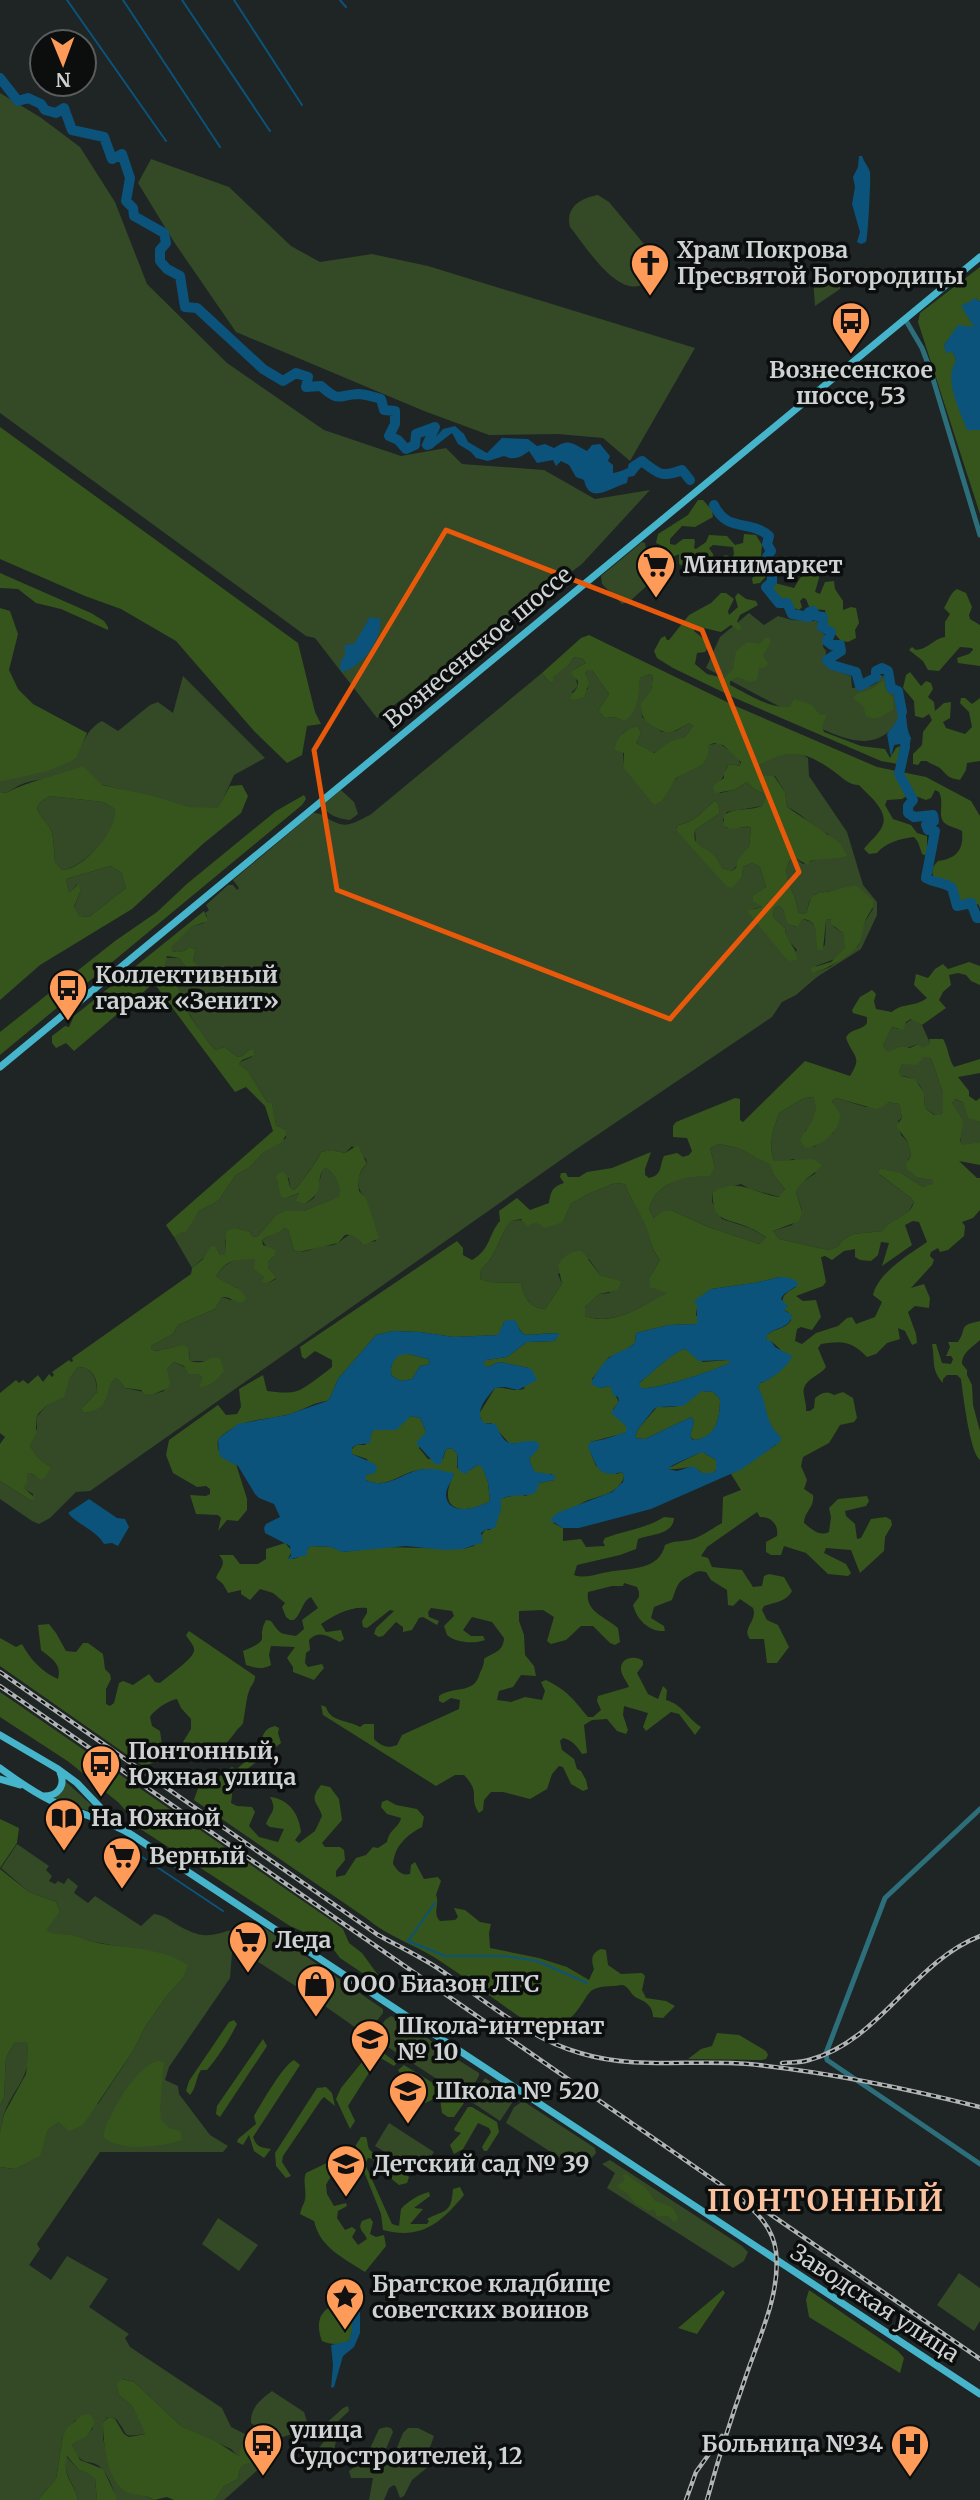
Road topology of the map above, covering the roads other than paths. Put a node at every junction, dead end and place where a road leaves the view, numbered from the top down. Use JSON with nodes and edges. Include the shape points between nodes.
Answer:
{"nodes":[{"id":1,"x":980,"y":257,"type":"edge"},
{"id":2,"x":905,"y":319,"type":"junction"},
{"id":3,"x":980,"y":535,"type":"edge"},
{"id":4,"x":0,"y":1067,"type":"edge"},
{"id":5,"x":0,"y":1735,"type":"edge"},
{"id":6,"x":0,"y":1768,"type":"edge"},
{"id":7,"x":58,"y":1769,"type":"junction"},
{"id":8,"x":0,"y":1779,"type":"edge"},
{"id":9,"x":27,"y":1788,"type":"junction"},
{"id":10,"x":40,"y":1794,"type":"junction"},
{"id":11,"x":980,"y":1809,"type":"edge"},
{"id":12,"x":118,"y":1826,"type":"junction"},
{"id":13,"x":980,"y":2164,"type":"edge"},
{"id":14,"x":980,"y":2395,"type":"edge"}],
"edges":[{"from":1,"to":2,"type":"main road","name":"Вознесенское шоссе"},
{"from":2,"to":3,"type":"street","via":[[929,367]]},
{"from":2,"to":4,"type":"main road","name":"Вознесенское шоссе"},
{"from":5,"to":7,"type":"main road"},
{"from":6,"to":9,"type":"main road"},
{"from":7,"to":10,"type":"main road","via":[[63,1779],[60,1790],[51,1796]]},
{"from":7,"to":12,"type":"main road"},
{"from":8,"to":9,"type":"main road"},
{"from":9,"to":10,"type":"main road"},
{"from":10,"to":12,"type":"main road"},
{"from":11,"to":13,"type":"street","via":[[885,1898],[826,2053],[827,2060]]},
{"from":12,"to":14,"type":"main road","name":"Заводская улица"}]}
